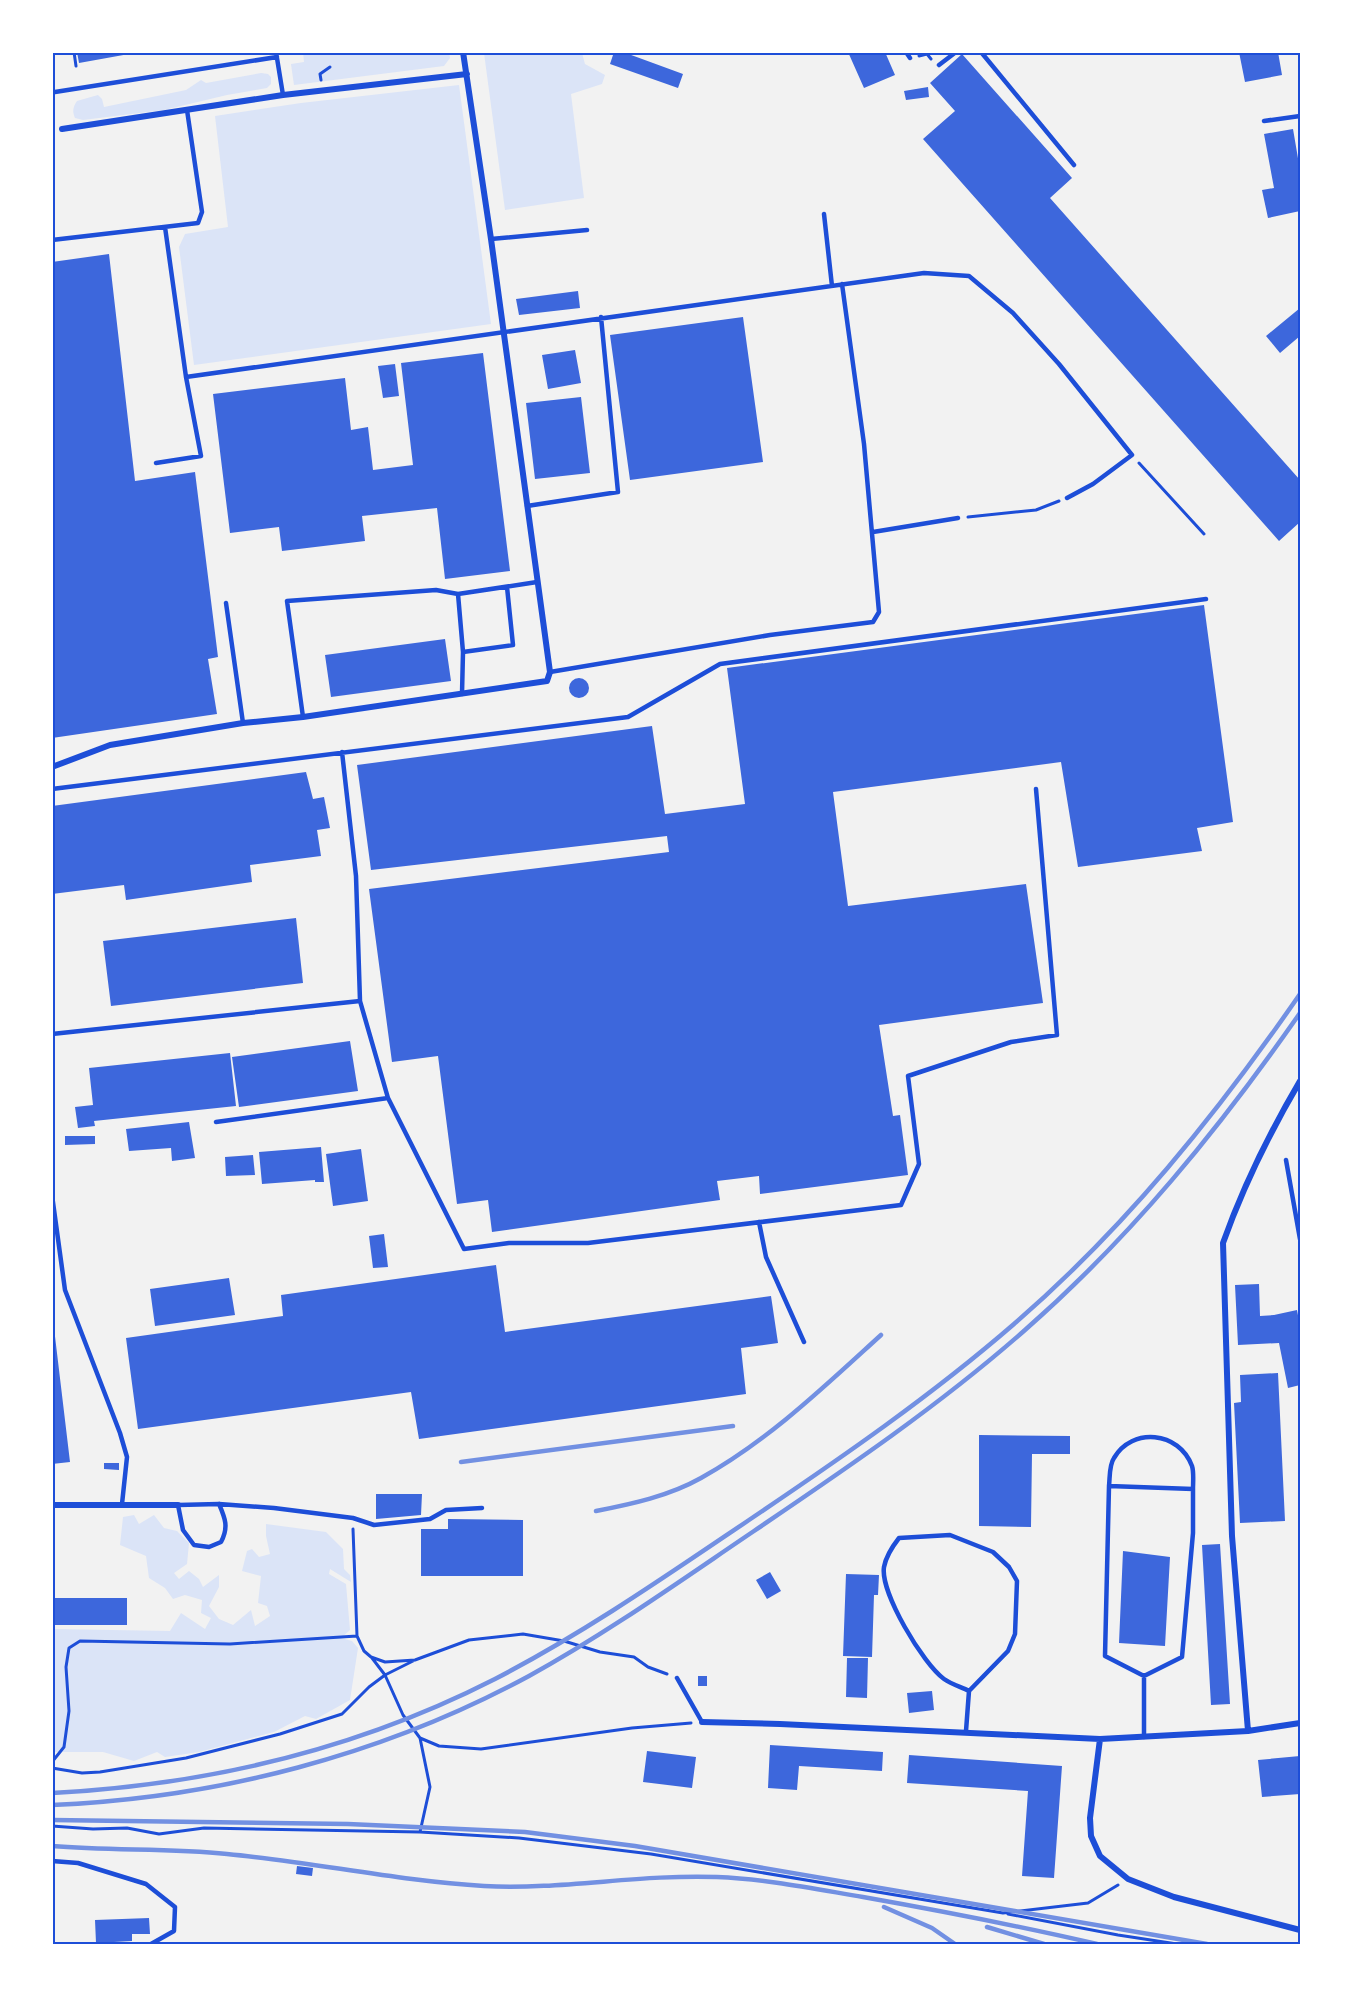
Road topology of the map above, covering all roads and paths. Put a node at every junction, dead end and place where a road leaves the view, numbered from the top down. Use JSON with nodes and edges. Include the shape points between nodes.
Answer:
{"nodes":[{"id":1,"x":74,"y":52,"type":"edge"},
{"id":2,"x":463,"y":52,"type":"edge"},
{"id":3,"x":906,"y":52,"type":"edge"},
{"id":4,"x":956,"y":52,"type":"edge"},
{"id":5,"x":981,"y":52,"type":"edge"},
{"id":6,"x":277,"y":55,"type":"edge"},
{"id":7,"x":910,"y":58,"type":"joint"},
{"id":8,"x":939,"y":65,"type":"joint"},
{"id":9,"x":76,"y":66,"type":"dead end"},
{"id":10,"x":330,"y":67,"type":"dead end"},
{"id":11,"x":467,"y":74,"type":"junction"},
{"id":12,"x":322,"y":90,"type":"junction"},
{"id":13,"x":56,"y":92,"type":"dead end"},
{"id":14,"x":283,"y":95,"type":"junction"},
{"id":15,"x":187,"y":110,"type":"junction"},
{"id":16,"x":1300,"y":116,"type":"edge"},
{"id":17,"x":1264,"y":121,"type":"dead end"},
{"id":18,"x":62,"y":129,"type":"dead end"},
{"id":19,"x":1074,"y":165,"type":"dead end"},
{"id":20,"x":824,"y":214,"type":"dead end"},
{"id":21,"x":165,"y":227,"type":"junction"},
{"id":22,"x":587,"y":230,"type":"dead end"},
{"id":23,"x":491,"y":239,"type":"junction"},
{"id":24,"x":52,"y":240,"type":"edge"},
{"id":25,"x":842,"y":284,"type":"junction"},
{"id":26,"x":832,"y":286,"type":"junction"},
{"id":27,"x":601,"y":317,"type":"junction"},
{"id":28,"x":503,"y":332,"type":"junction"},
{"id":29,"x":186,"y":377,"type":"junction"},
{"id":30,"x":1132,"y":455,"type":"junction"},
{"id":31,"x":156,"y":463,"type":"dead end"},
{"id":32,"x":1067,"y":498,"type":"joint"},
{"id":33,"x":527,"y":506,"type":"junction"},
{"id":34,"x":958,"y":518,"type":"joint"},
{"id":35,"x":873,"y":532,"type":"junction"},
{"id":36,"x":1204,"y":534,"type":"dead end"},
{"id":37,"x":537,"y":582,"type":"junction"},
{"id":38,"x":507,"y":587,"type":"junction"},
{"id":39,"x":458,"y":594,"type":"junction"},
{"id":40,"x":1206,"y":599,"type":"dead end"},
{"id":41,"x":226,"y":603,"type":"dead end"},
{"id":42,"x":463,"y":652,"type":"junction"},
{"id":43,"x":550,"y":672,"type":"junction"},
{"id":44,"x":462,"y":694,"type":"junction"},
{"id":45,"x":303,"y":717,"type":"junction"},
{"id":46,"x":243,"y":723,"type":"junction"},
{"id":47,"x":342,"y":752,"type":"junction"},
{"id":48,"x":52,"y":767,"type":"edge"},
{"id":49,"x":52,"y":789,"type":"edge"},
{"id":50,"x":1036,"y":789,"type":"dead end"},
{"id":51,"x":360,"y":1001,"type":"junction"},
{"id":52,"x":52,"y":1034,"type":"edge"},
{"id":53,"x":1300,"y":1081,"type":"edge"},
{"id":54,"x":388,"y":1098,"type":"junction"},
{"id":55,"x":216,"y":1122,"type":"dead end"},
{"id":56,"x":1286,"y":1160,"type":"dead end"},
{"id":57,"x":52,"y":1195,"type":"edge"},
{"id":58,"x":759,"y":1222,"type":"junction"},
{"id":59,"x":1300,"y":1239,"type":"edge"},
{"id":60,"x":804,"y":1342,"type":"dead end"},
{"id":61,"x":1109,"y":1486,"type":"junction"},
{"id":62,"x":1193,"y":1489,"type":"junction"},
{"id":63,"x":122,"y":1504,"type":"junction"},
{"id":64,"x":219,"y":1504,"type":"junction"},
{"id":65,"x":52,"y":1505,"type":"edge"},
{"id":66,"x":178,"y":1505,"type":"junction"},
{"id":67,"x":482,"y":1508,"type":"dead end"},
{"id":68,"x":353,"y":1518,"type":"junction"},
{"id":69,"x":357,"y":1636,"type":"junction"},
{"id":70,"x":371,"y":1657,"type":"junction"},
{"id":71,"x":415,"y":1660,"type":"junction"},
{"id":72,"x":386,"y":1675,"type":"junction"},
{"id":73,"x":1144,"y":1676,"type":"junction"},
{"id":74,"x":677,"y":1678,"type":"joint"},
{"id":75,"x":969,"y":1691,"type":"junction"},
{"id":76,"x":702,"y":1722,"type":"junction"},
{"id":77,"x":1300,"y":1723,"type":"edge"},
{"id":78,"x":966,"y":1731,"type":"junction"},
{"id":79,"x":1248,"y":1731,"type":"junction"},
{"id":80,"x":1144,"y":1737,"type":"junction"},
{"id":81,"x":420,"y":1738,"type":"junction"},
{"id":82,"x":1100,"y":1739,"type":"junction"},
{"id":83,"x":52,"y":1762,"type":"edge"},
{"id":84,"x":52,"y":1768,"type":"edge"},
{"id":85,"x":52,"y":1826,"type":"edge"},
{"id":86,"x":420,"y":1832,"type":"junction"},
{"id":87,"x":52,"y":1861,"type":"edge"},
{"id":88,"x":1128,"y":1879,"type":"junction"},
{"id":89,"x":1003,"y":1913,"type":"junction"},
{"id":90,"x":1300,"y":1930,"type":"edge"},
{"id":91,"x":151,"y":1944,"type":"edge"},
{"id":92,"x":1177,"y":1944,"type":"edge"}],
"edges":[{"from":1,"to":9,"type":"path"},
{"from":2,"to":11,"type":"street"},
{"from":3,"to":7,"type":"lane"},
{"from":4,"to":8,"type":"lane"},
{"from":5,"to":19,"type":"lane"},
{"from":6,"to":13,"type":"lane"},
{"from":6,"to":14,"type":"lane"},
{"from":7,"to":8,"type":"path","via":[[927,54]]},
{"from":10,"to":12,"type":"path","via":[[320,74]]},
{"from":11,"to":12,"type":"street"},
{"from":11,"to":23,"type":"street"},
{"from":12,"to":14,"type":"street"},
{"from":14,"to":15,"type":"street"},
{"from":15,"to":18,"type":"street"},
{"from":15,"to":21,"type":"lane","via":[[202,212],[198,223]]},
{"from":16,"to":17,"type":"lane"},
{"from":20,"to":26,"type":"lane"},
{"from":21,"to":24,"type":"lane"},
{"from":21,"to":29,"type":"lane"},
{"from":22,"to":23,"type":"lane"},
{"from":23,"to":28,"type":"street"},
{"from":25,"to":26,"type":"lane"},
{"from":25,"to":30,"type":"lane","via":[[924,273],[969,276],[1013,313]]},
{"from":25,"to":35,"type":"lane"},
{"from":26,"to":27,"type":"lane"},
{"from":27,"to":28,"type":"lane"},
{"from":27,"to":33,"type":"lane","via":[[618,492]]},
{"from":28,"to":29,"type":"lane"},
{"from":28,"to":33,"type":"street"},
{"from":29,"to":31,"type":"lane","via":[[201,456]]},
{"from":30,"to":32,"type":"lane"},
{"from":30,"to":36,"type":"path"},
{"from":32,"to":34,"type":"path","via":[[1036,510]]},
{"from":33,"to":37,"type":"street"},
{"from":34,"to":35,"type":"lane"},
{"from":35,"to":43,"type":"lane","via":[[879,612],[873,622]]},
{"from":37,"to":38,"type":"lane"},
{"from":37,"to":43,"type":"street"},
{"from":38,"to":39,"type":"lane"},
{"from":38,"to":42,"type":"lane","via":[[513,645]]},
{"from":39,"to":42,"type":"lane"},
{"from":39,"to":45,"type":"lane","via":[[436,590],[287,601]]},
{"from":40,"to":47,"type":"lane","via":[[720,664],[628,717]]},
{"from":41,"to":46,"type":"lane"},
{"from":42,"to":44,"type":"lane"},
{"from":43,"to":44,"type":"street","via":[[547,681],[540,683]]},
{"from":44,"to":45,"type":"street"},
{"from":45,"to":46,"type":"street"},
{"from":46,"to":48,"type":"street","via":[[110,745]]},
{"from":47,"to":49,"type":"lane"},
{"from":47,"to":51,"type":"lane","via":[[356,876]]},
{"from":50,"to":58,"type":"lane","via":[[1057,1035],[1011,1042],[908,1076],[919,1164],[901,1205]]},
{"from":51,"to":52,"type":"lane"},
{"from":51,"to":54,"type":"lane"},
{"from":53,"to":79,"type":"street","via":[[1223,1243],[1232,1536]]},
{"from":54,"to":55,"type":"lane"},
{"from":54,"to":58,"type":"lane","via":[[464,1249],[509,1243],[588,1243]]},
{"from":56,"to":59,"type":"lane"},
{"from":57,"to":63,"type":"lane","via":[[65,1290],[127,1457]]},
{"from":58,"to":60,"type":"lane","via":[[766,1257]]},
{"from":61,"to":62,"type":"lane"},
{"from":61,"to":62,"type":"lane","via":[[1112,1461],[1122,1446],[1145,1436],[1174,1444],[1181,1450],[1192,1466]]},
{"from":61,"to":73,"type":"lane","via":[[1105,1656]]},
{"from":62,"to":73,"type":"lane","via":[[1182,1657]]},
{"from":63,"to":65,"type":"street"},
{"from":63,"to":66,"type":"street"},
{"from":64,"to":66,"type":"lane"},
{"from":64,"to":66,"type":"lane","via":[[226,1532],[221,1542],[209,1547],[194,1545],[183,1530]]},
{"from":64,"to":68,"type":"lane"},
{"from":67,"to":68,"type":"lane","via":[[446,1510],[430,1519],[374,1525]]},
{"from":68,"to":69,"type":"path"},
{"from":69,"to":70,"type":"path"},
{"from":69,"to":83,"type":"path","via":[[230,1644],[80,1641],[69,1648],[67,1729],[64,1747]]},
{"from":70,"to":71,"type":"path","via":[[385,1662]]},
{"from":70,"to":72,"type":"path"},
{"from":71,"to":72,"type":"path"},
{"from":71,"to":74,"type":"path","via":[[469,1640],[523,1634],[634,1658]]},
{"from":72,"to":81,"type":"path","via":[[404,1715]]},
{"from":72,"to":84,"type":"path","via":[[342,1714],[280,1734],[186,1758],[100,1772],[74,1773]]},
{"from":73,"to":80,"type":"lane"},
{"from":74,"to":76,"type":"lane"},
{"from":75,"to":75,"type":"lane","via":[[1008,1651],[1015,1634],[1017,1581],[993,1552],[950,1535],[899,1538],[890,1548],[884,1569],[902,1624],[943,1678]]},
{"from":75,"to":78,"type":"lane"},
{"from":76,"to":78,"type":"street"},
{"from":76,"to":81,"type":"path","via":[[481,1749],[439,1746]]},
{"from":77,"to":79,"type":"street"},
{"from":78,"to":82,"type":"street"},
{"from":79,"to":80,"type":"street"},
{"from":80,"to":82,"type":"street"},
{"from":81,"to":86,"type":"path","via":[[430,1787]]},
{"from":82,"to":88,"type":"street","via":[[1091,1836],[1100,1856]]},
{"from":85,"to":86,"type":"path","via":[[127,1828],[159,1834],[204,1828]]},
{"from":86,"to":89,"type":"path","via":[[519,1838],[651,1854]]},
{"from":87,"to":91,"type":"lane","via":[[78,1863],[146,1884],[175,1907],[174,1931]]},
{"from":88,"to":89,"type":"path","via":[[1088,1903]]},
{"from":88,"to":90,"type":"street","via":[[1174,1897]]},
{"from":89,"to":92,"type":"path"}]}
